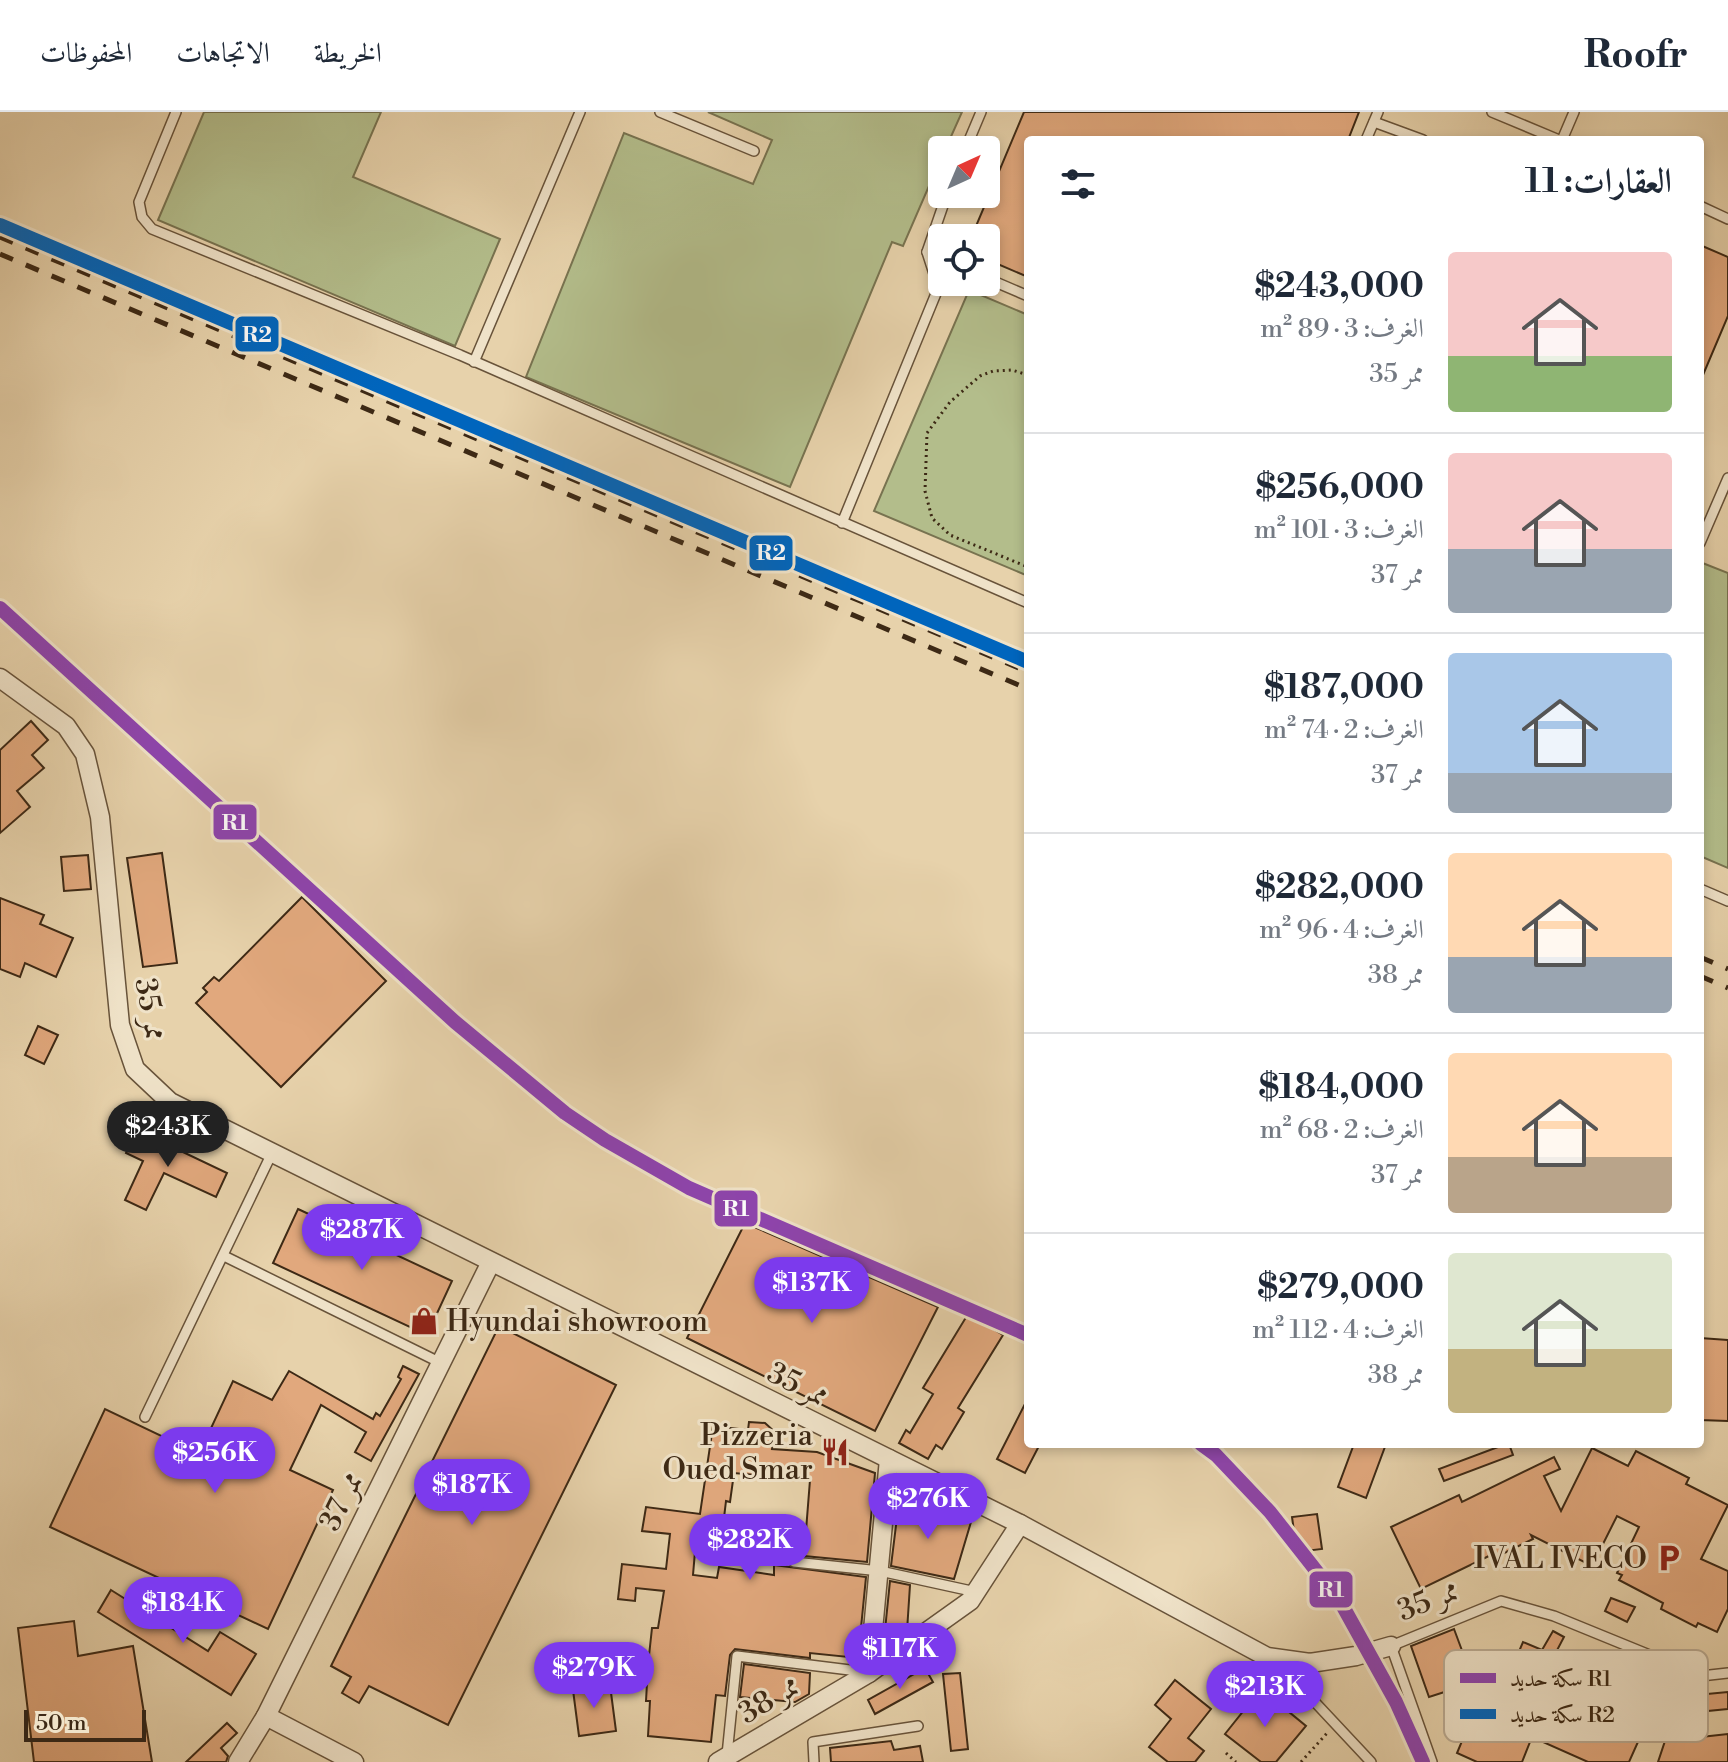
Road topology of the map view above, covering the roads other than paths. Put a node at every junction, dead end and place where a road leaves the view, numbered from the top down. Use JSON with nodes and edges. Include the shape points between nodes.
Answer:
{"nodes":[{"id":1,"x":176,"y":112,"type":"edge"},
{"id":2,"x":580,"y":112,"type":"edge"},
{"id":3,"x":660,"y":112,"type":"edge"},
{"id":4,"x":981,"y":112,"type":"edge"},
{"id":5,"x":1492,"y":112,"type":"edge"},
{"id":6,"x":1574,"y":112,"type":"edge"},
{"id":7,"x":1376,"y":117,"type":"edge"},
{"id":8,"x":971,"y":136,"type":"edge"},
{"id":9,"x":1368,"y":136,"type":"edge"},
{"id":10,"x":1415,"y":136,"type":"edge"},
{"id":11,"x":1550,"y":136,"type":"edge"},
{"id":12,"x":1562,"y":136,"type":"edge"},
{"id":13,"x":754,"y":151,"type":"dead end"},
{"id":14,"x":942,"y":208,"type":"edge"},
{"id":15,"x":1704,"y":208,"type":"edge"},
{"id":16,"x":1728,"y":219,"type":"edge"},
{"id":17,"x":927,"y":252,"type":"joint"},
{"id":18,"x":1000,"y":284,"type":"edge"},
{"id":19,"x":1024,"y":294,"type":"edge"},
{"id":20,"x":474,"y":362,"type":"junction"},
{"id":21,"x":1728,"y":478,"type":"edge"},
{"id":22,"x":842,"y":523,"type":"junction"},
{"id":23,"x":1704,"y":534,"type":"edge"},
{"id":24,"x":1024,"y":601,"type":"edge"},
{"id":25,"x":0,"y":678,"type":"edge"},
{"id":26,"x":1704,"y":891,"type":"edge"},
{"id":27,"x":1728,"y":901,"type":"edge"},
{"id":28,"x":272,"y":1153,"type":"junction"},
{"id":29,"x":224,"y":1256,"type":"junction"},
{"id":30,"x":491,"y":1262,"type":"junction"},
{"id":31,"x":441,"y":1363,"type":"junction"},
{"id":32,"x":145,"y":1417,"type":"dead end"},
{"id":33,"x":889,"y":1459,"type":"junction"},
{"id":34,"x":1020,"y":1524,"type":"junction"},
{"id":35,"x":794,"y":1562,"type":"dead end"},
{"id":36,"x":880,"y":1571,"type":"junction"},
{"id":37,"x":976,"y":1592,"type":"junction"},
{"id":38,"x":1391,"y":1646,"type":"junction"},
{"id":39,"x":1637,"y":1650,"type":"edge"},
{"id":40,"x":1310,"y":1663,"type":"junction"},
{"id":41,"x":869,"y":1673,"type":"junction"},
{"id":42,"x":1728,"y":1673,"type":"edge"},
{"id":43,"x":1708,"y":1675,"type":"edge"},
{"id":44,"x":266,"y":1716,"type":"junction"},
{"id":45,"x":918,"y":1726,"type":"dead end"},
{"id":46,"x":723,"y":1759,"type":"edge"},
{"id":47,"x":238,"y":1762,"type":"edge"},
{"id":48,"x":354,"y":1762,"type":"edge"},
{"id":49,"x":814,"y":1762,"type":"edge"},
{"id":50,"x":1371,"y":1762,"type":"edge"},
{"id":51,"x":1432,"y":1762,"type":"edge"}],
"edges":[{"from":1,"to":20,"type":"lane","via":[[139,202],[152,229]]},
{"from":2,"to":20,"type":"lane"},
{"from":3,"to":13,"type":"lane"},
{"from":4,"to":8,"type":"lane"},
{"from":5,"to":11,"type":"lane"},
{"from":6,"to":12,"type":"lane"},
{"from":7,"to":9,"type":"lane"},
{"from":7,"to":10,"type":"lane"},
{"from":14,"to":17,"type":"lane"},
{"from":15,"to":16,"type":"lane"},
{"from":17,"to":22,"type":"lane","via":[[937,291]]},
{"from":18,"to":19,"type":"lane"},
{"from":20,"to":22,"type":"lane"},
{"from":21,"to":23,"type":"lane"},
{"from":22,"to":24,"type":"lane"},
{"from":25,"to":28,"type":"street","name":"ممر 35","via":[[66,726],[85,754],[100,817],[120,1025],[135,1069],[170,1102]]},
{"from":26,"to":27,"type":"lane"},
{"from":28,"to":29,"type":"lane"},
{"from":28,"to":30,"type":"street","name":"ممر 35"},
{"from":29,"to":31,"type":"lane"},
{"from":29,"to":32,"type":"lane"},
{"from":30,"to":31,"type":"street","name":"ممر 37"},
{"from":30,"to":33,"type":"street","name":"ممر 35"},
{"from":31,"to":44,"type":"street","name":"ممر 37"},
{"from":33,"to":34,"type":"street","name":"ممر 35"},
{"from":33,"to":36,"type":"street"},
{"from":34,"to":37,"type":"street","name":"ممر 38"},
{"from":34,"to":40,"type":"street","name":"ممر 35","via":[[1267,1657]]},
{"from":35,"to":36,"type":"lane"},
{"from":36,"to":37,"type":"lane"},
{"from":36,"to":41,"type":"street"},
{"from":37,"to":41,"type":"street","name":"ممر 38"},
{"from":38,"to":39,"type":"lane","name":"ممر 35","via":[[1501,1601]]},
{"from":38,"to":40,"type":"street","name":"ممر 35"},
{"from":38,"to":51,"type":"lane"},
{"from":40,"to":50,"type":"lane","via":[[1312,1699]]},
{"from":41,"to":46,"type":"street","name":"ممر 38"},
{"from":41,"to":46,"type":"lane","via":[[737,1656]]},
{"from":42,"to":43,"type":"lane","name":"ممر 35"},
{"from":44,"to":47,"type":"street","name":"ممر 37"},
{"from":44,"to":48,"type":"street"},
{"from":45,"to":49,"type":"lane","via":[[813,1742]]}]}
